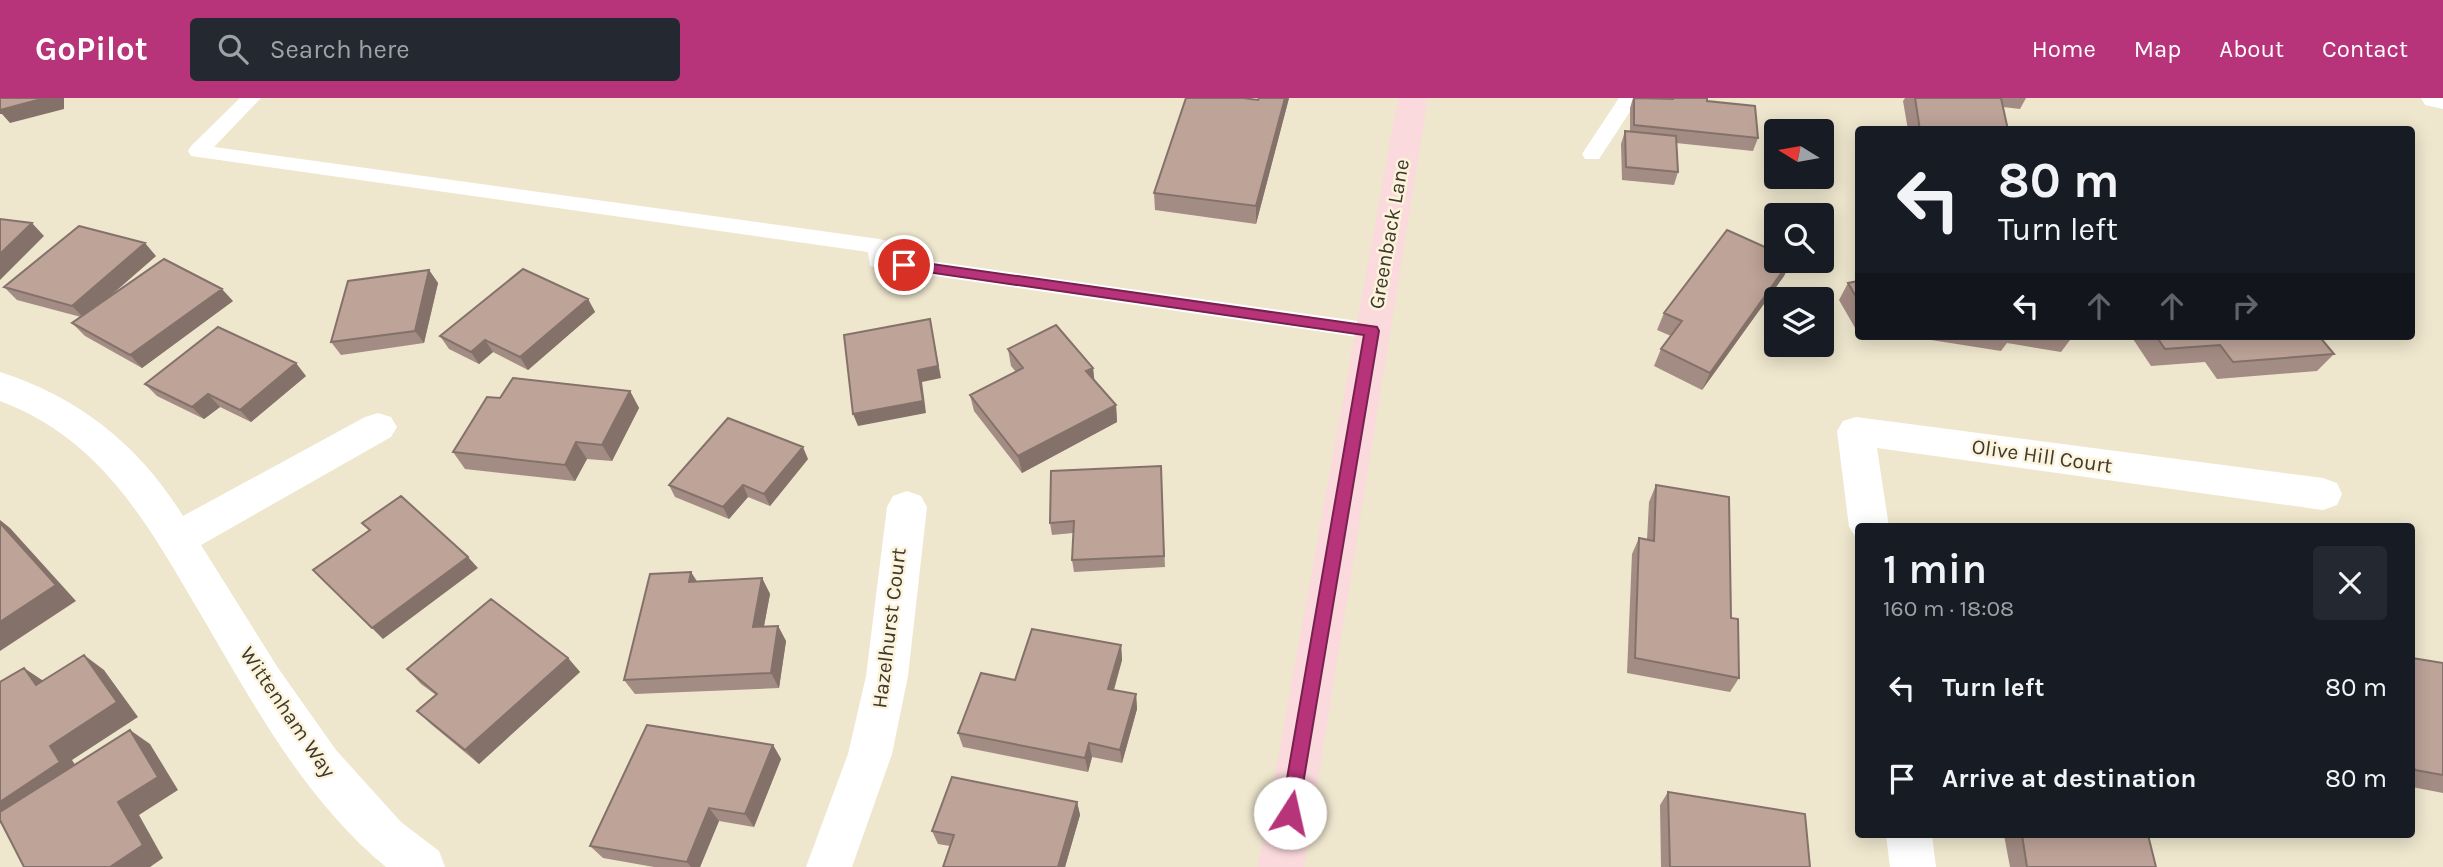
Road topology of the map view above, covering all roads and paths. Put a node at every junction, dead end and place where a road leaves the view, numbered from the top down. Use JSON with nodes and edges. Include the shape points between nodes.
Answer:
{"nodes":[{"id":1,"x":251,"y":98,"type":"edge"},
{"id":2,"x":1413,"y":98,"type":"edge"},
{"id":3,"x":1629,"y":98,"type":"edge"},
{"id":4,"x":2436,"y":98,"type":"edge"},
{"id":5,"x":2443,"y":100,"type":"edge"},
{"id":6,"x":1592,"y":154,"type":"dead end"},
{"id":7,"x":1372,"y":331,"type":"junction"},
{"id":8,"x":1,"y":387,"type":"edge"},
{"id":9,"x":378,"y":427,"type":"dead end"},
{"id":10,"x":2323,"y":494,"type":"dead end"},
{"id":11,"x":907,"y":507,"type":"dead end"},
{"id":12,"x":1868,"y":523,"type":"edge"},
{"id":13,"x":176,"y":539,"type":"junction"},
{"id":14,"x":1909,"y":838,"type":"edge"},
{"id":15,"x":422,"y":867,"type":"edge"},
{"id":16,"x":829,"y":867,"type":"edge"},
{"id":17,"x":1281,"y":867,"type":"edge"},
{"id":18,"x":1913,"y":867,"type":"edge"}],
"edges":[{"from":1,"to":7,"type":"lane","via":[[198,152],[879,246],[878,261]]},
{"from":2,"to":7,"type":"main road","name":"Greenback Lane"},
{"from":3,"to":6,"type":"lane"},
{"from":4,"to":5,"type":"street"},
{"from":7,"to":17,"type":"main road","name":"Greenback Lane"},
{"from":8,"to":13,"type":"street","name":"Wittenham Way","via":[[32,398],[82,428],[131,473]]},
{"from":9,"to":13,"type":"street"},
{"from":10,"to":12,"type":"street","name":"Olive Hill Court","via":[[1856,431]]},
{"from":11,"to":16,"type":"street","name":"Hazelhurst Court","via":[[884,689],[870,754]]},
{"from":13,"to":15,"type":"street","name":"Wittenham Way","via":[[298,734],[362,816]]},
{"from":14,"to":18,"type":"street"}]}
